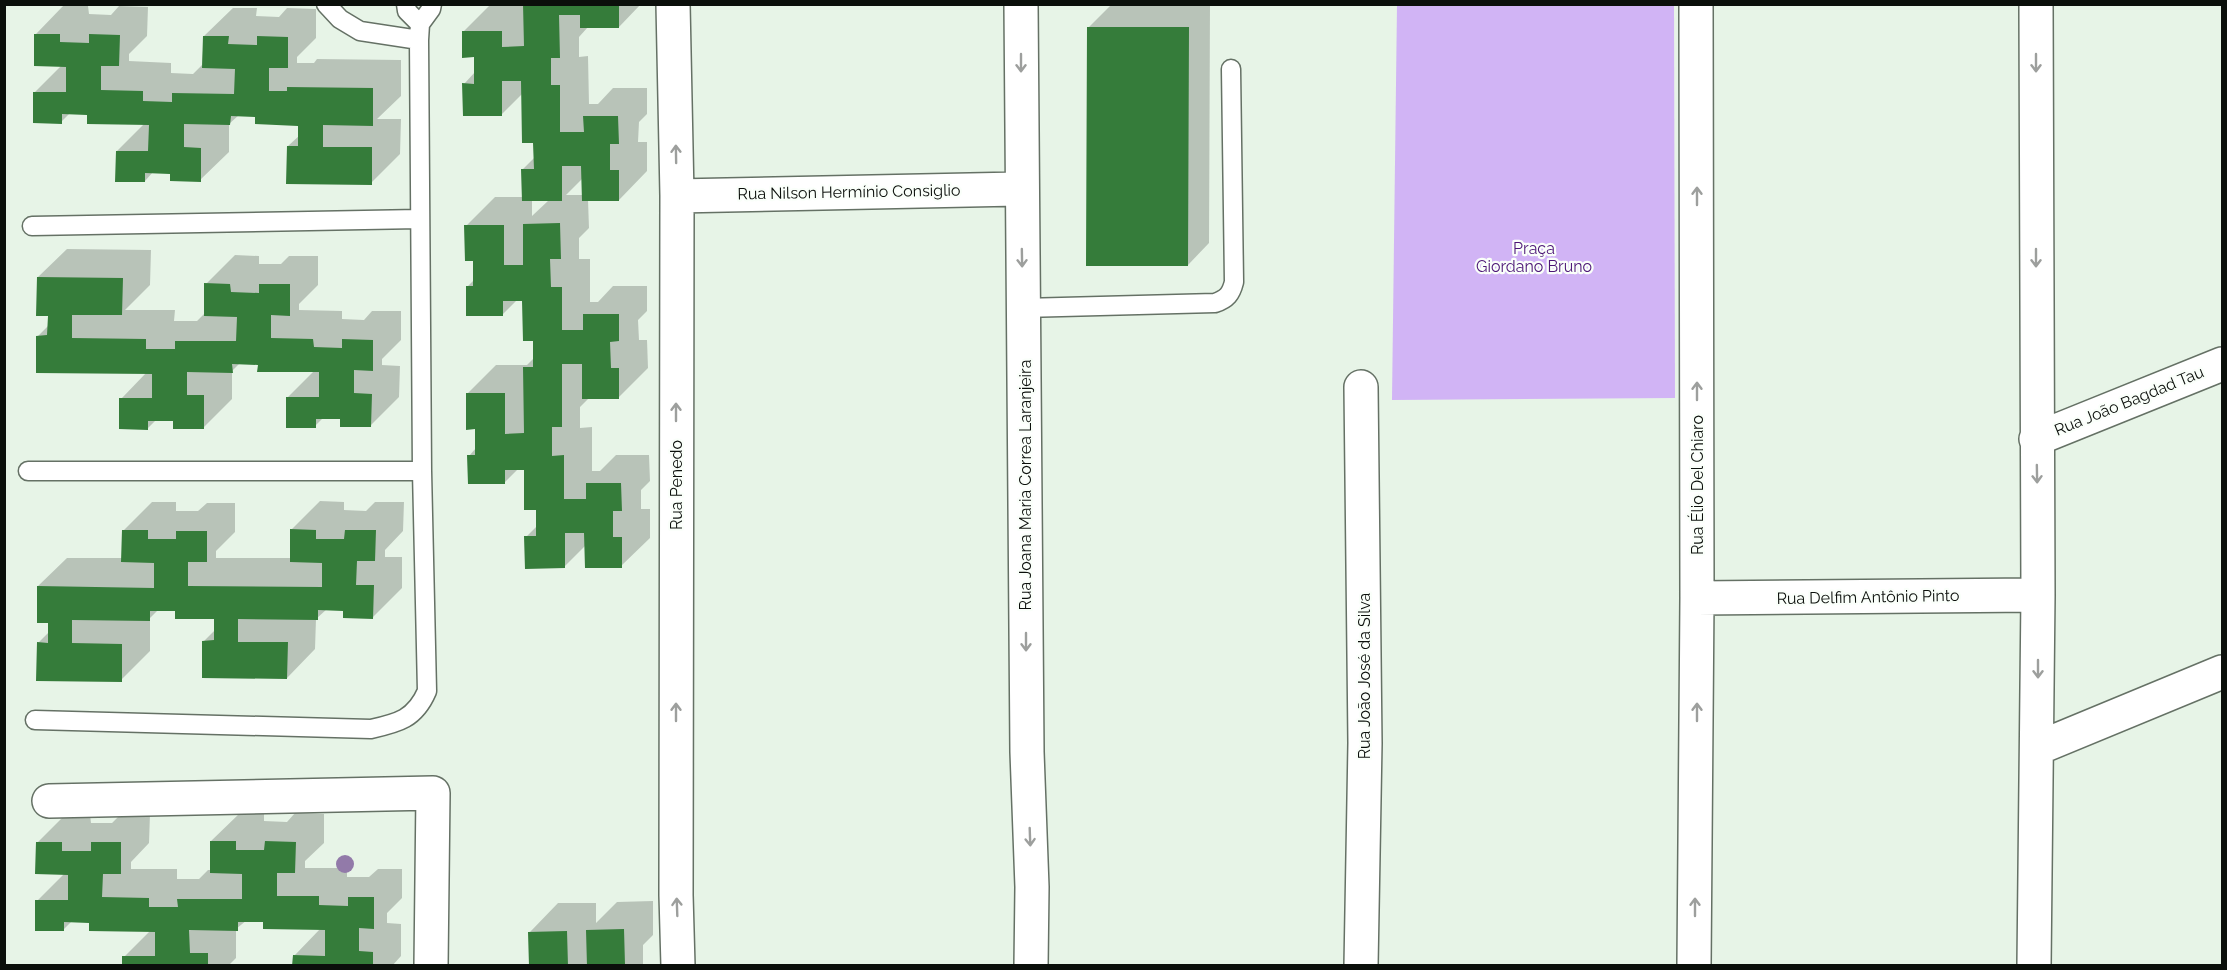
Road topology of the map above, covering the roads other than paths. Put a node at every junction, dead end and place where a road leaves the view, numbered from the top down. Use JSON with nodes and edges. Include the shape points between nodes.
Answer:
{"nodes":[{"id":1,"x":326,"y":4,"type":"edge"},
{"id":2,"x":406,"y":4,"type":"edge"},
{"id":3,"x":432,"y":4,"type":"edge"},
{"id":4,"x":673,"y":4,"type":"edge"},
{"id":5,"x":1021,"y":4,"type":"edge"},
{"id":6,"x":1696,"y":4,"type":"edge"},
{"id":7,"x":2036,"y":4,"type":"edge"},
{"id":8,"x":419,"y":32,"type":"junction"},
{"id":9,"x":1231,"y":69,"type":"dead end"},
{"id":10,"x":1021,"y":189,"type":"junction"},
{"id":11,"x":676,"y":196,"type":"junction"},
{"id":12,"x":419,"y":219,"type":"junction"},
{"id":13,"x":32,"y":226,"type":"dead end"},
{"id":14,"x":1023,"y":308,"type":"junction"},
{"id":15,"x":2223,"y":364,"type":"edge"},
{"id":16,"x":1361,"y":387,"type":"dead end"},
{"id":17,"x":2036,"y":439,"type":"junction"},
{"id":18,"x":28,"y":471,"type":"dead end"},
{"id":19,"x":422,"y":471,"type":"junction"},
{"id":20,"x":2038,"y":595,"type":"junction"},
{"id":21,"x":1698,"y":598,"type":"junction"},
{"id":22,"x":2223,"y":672,"type":"edge"},
{"id":23,"x":35,"y":720,"type":"dead end"},
{"id":24,"x":2038,"y":748,"type":"junction"},
{"id":25,"x":49,"y":801,"type":"dead end"},
{"id":26,"x":431,"y":966,"type":"edge"},
{"id":27,"x":678,"y":966,"type":"edge"},
{"id":28,"x":1031,"y":966,"type":"edge"},
{"id":29,"x":1361,"y":966,"type":"edge"},
{"id":30,"x":1694,"y":966,"type":"edge"},
{"id":31,"x":2034,"y":966,"type":"edge"}],
"edges":[{"from":1,"to":8,"type":"lane","via":[[340,19],[360,31]]},
{"from":2,"to":8,"type":"lane"},
{"from":3,"to":8,"type":"lane"},
{"from":11,"to":4,"type":"street","name":"Rua Penedo","one_way":true},
{"from":5,"to":10,"type":"street","name":"Rua Joana Maria Correa Laranjeira","one_way":true},
{"from":21,"to":6,"type":"street","name":"Rua Élio Del Chiaro","one_way":true},
{"from":7,"to":17,"type":"street","one_way":true},
{"from":8,"to":12,"type":"lane"},
{"from":9,"to":14,"type":"lane","via":[[1232,292],[1215,303]]},
{"from":10,"to":11,"type":"street","name":"Rua Nilson Hermínio Consiglio"},
{"from":10,"to":14,"type":"street","name":"Rua Joana Maria Correa Laranjeira","one_way":true},
{"from":27,"to":11,"type":"street","name":"Rua Penedo","one_way":true},
{"from":12,"to":13,"type":"lane"},
{"from":12,"to":19,"type":"lane"},
{"from":14,"to":28,"type":"street","name":"Rua Joana Maria Correa Laranjeira","one_way":true},
{"from":15,"to":17,"type":"street","name":"Rua João Bagdad Tau"},
{"from":16,"to":29,"type":"street","name":"Rua João José da Silva","via":[[1365,742]]},
{"from":17,"to":20,"type":"street","one_way":true},
{"from":18,"to":19,"type":"lane"},
{"from":19,"to":23,"type":"lane","via":[[427,691],[420,707],[398,723],[371,729]]},
{"from":20,"to":21,"type":"street","name":"Rua Delfim Antônio Pinto"},
{"from":20,"to":24,"type":"street","one_way":true},
{"from":30,"to":21,"type":"street","name":"Rua Élio Del Chiaro","one_way":true},
{"from":22,"to":24,"type":"street"},
{"from":24,"to":31,"type":"street"},
{"from":25,"to":26,"type":"street","via":[[433,793]]}]}
